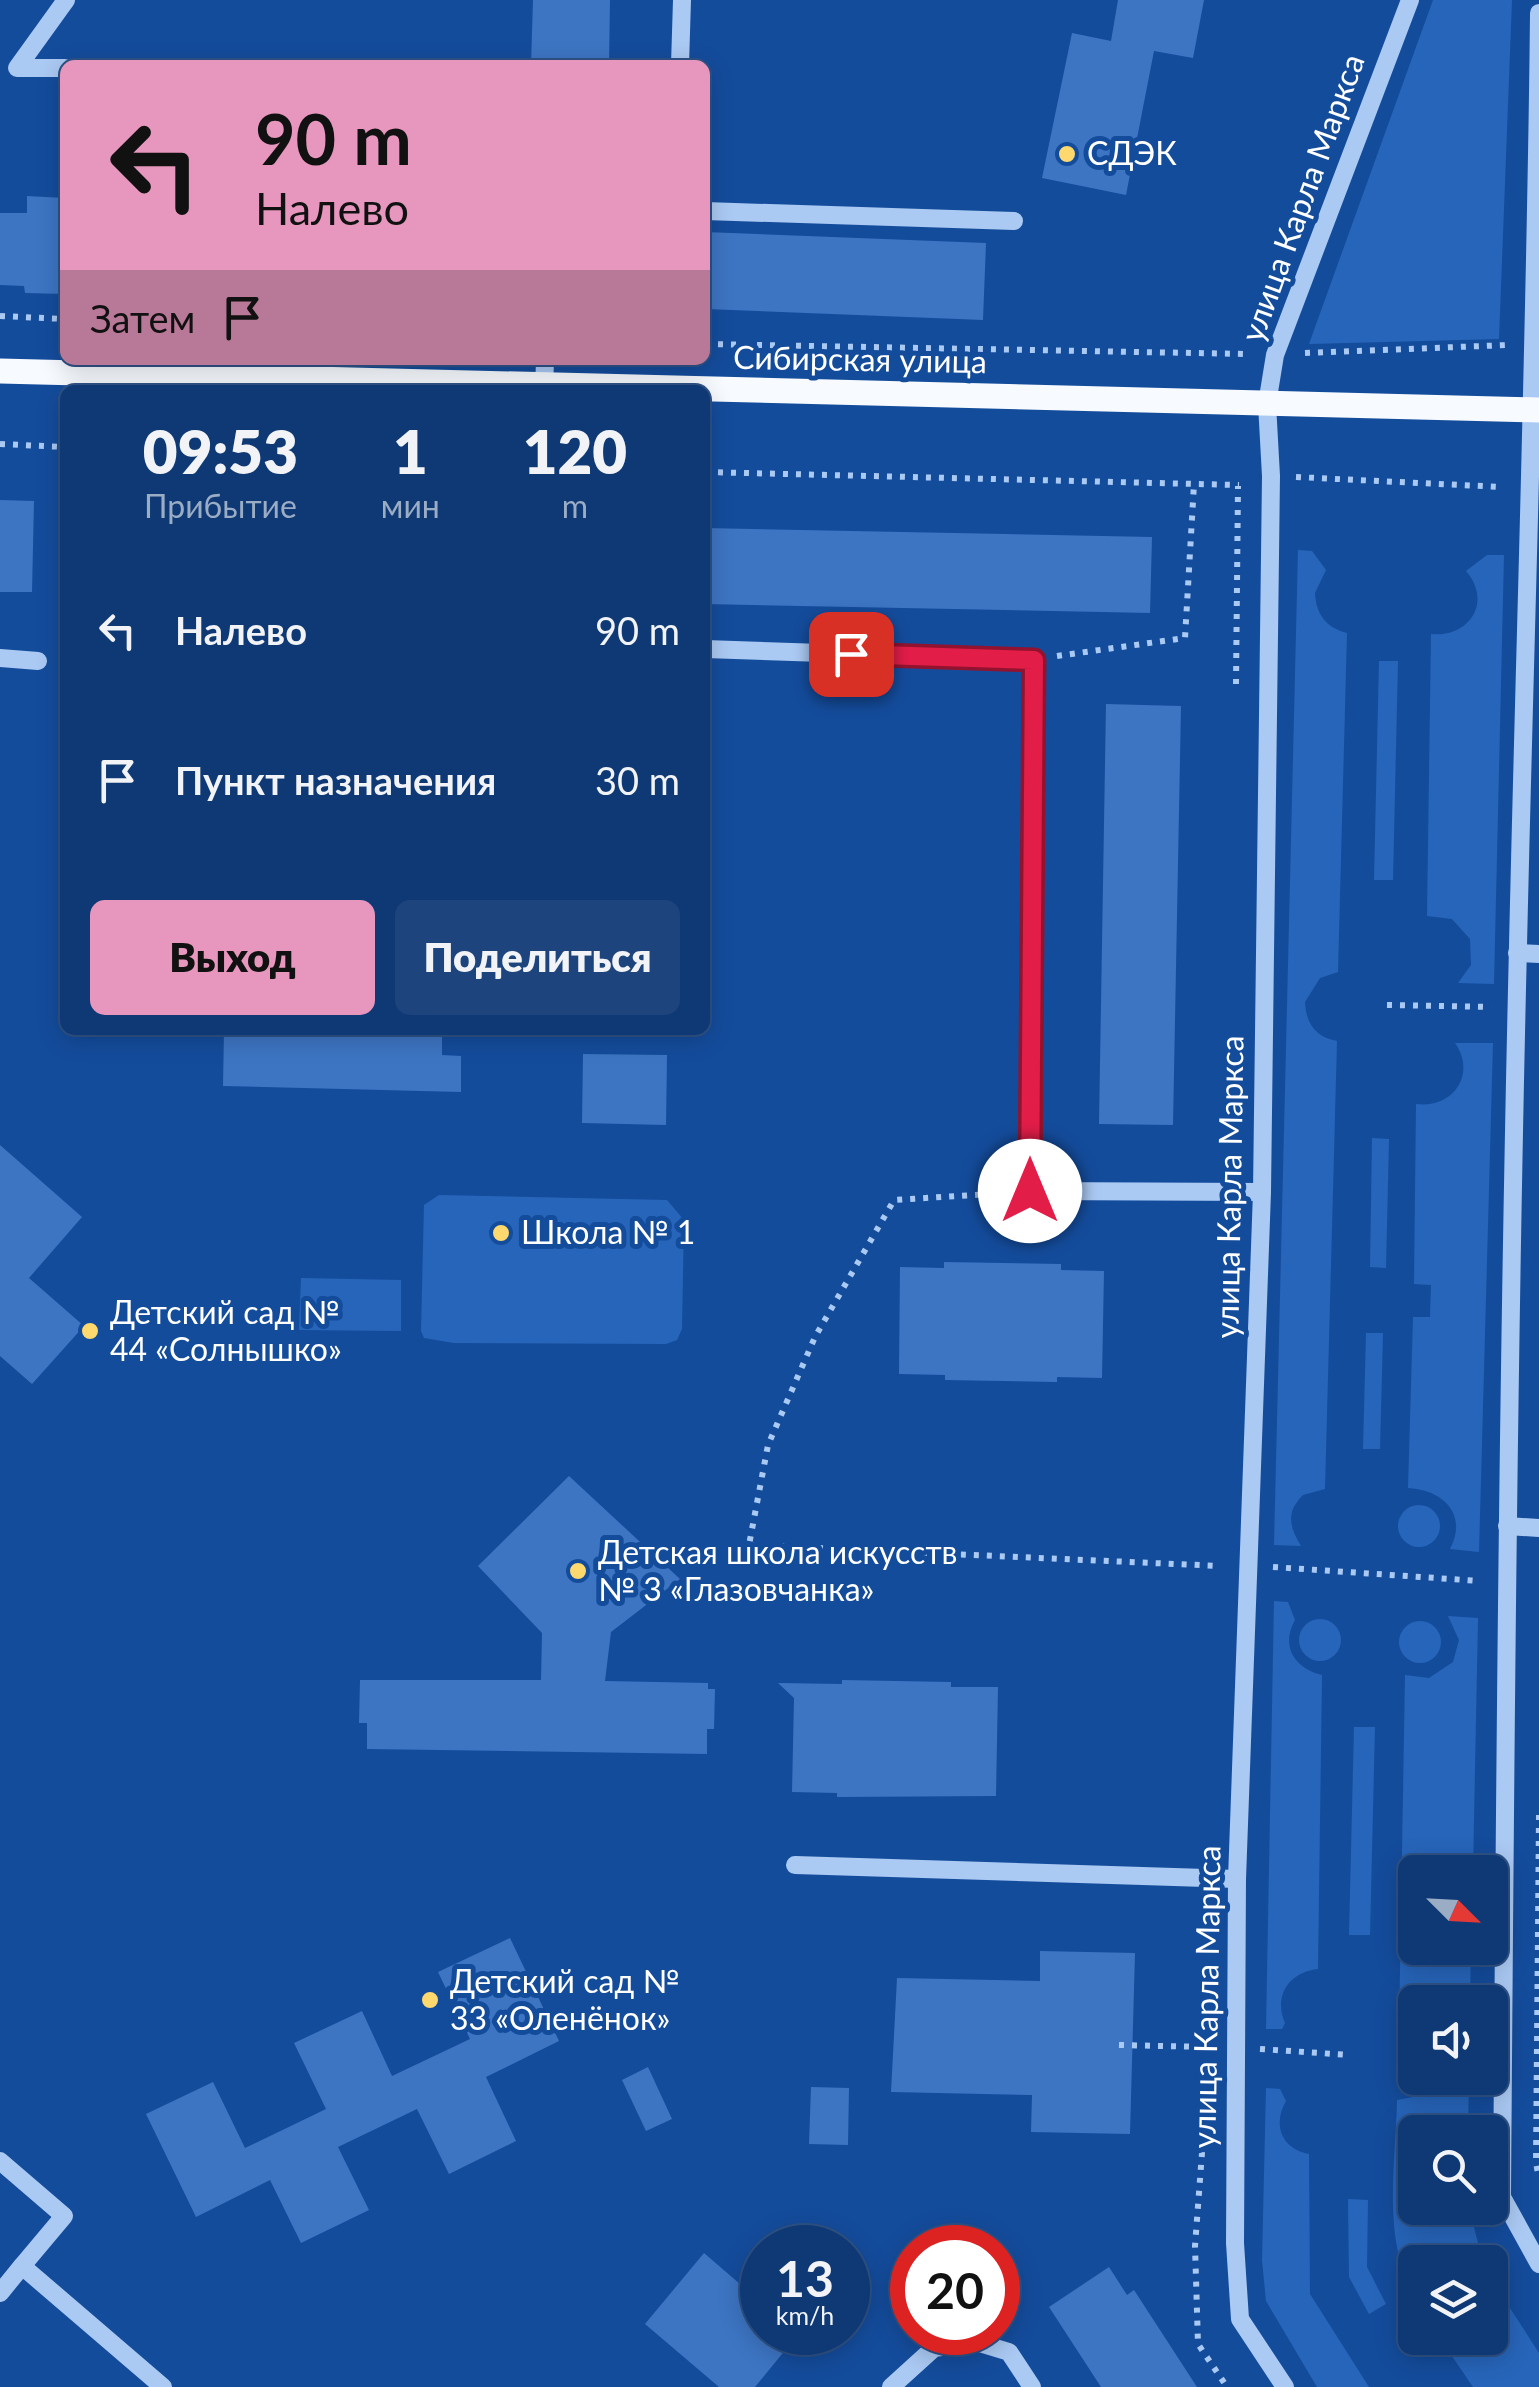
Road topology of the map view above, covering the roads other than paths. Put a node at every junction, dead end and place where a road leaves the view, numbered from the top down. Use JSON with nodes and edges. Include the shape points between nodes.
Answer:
{"nodes":[{"id":1,"x":66,"y":0,"type":"edge"},
{"id":2,"x":682,"y":0,"type":"edge"},
{"id":3,"x":1410,"y":0,"type":"edge"},
{"id":4,"x":1539,"y":13,"type":"edge"},
{"id":5,"x":0,"y":59,"type":"edge"},
{"id":6,"x":680,"y":60,"type":"edge"},
{"id":7,"x":18,"y":68,"type":"junction"},
{"id":8,"x":60,"y":68,"type":"edge"},
{"id":9,"x":710,"y":211,"type":"edge"},
{"id":10,"x":1014,"y":220,"type":"dead end"},
{"id":11,"x":0,"y":371,"type":"edge"},
{"id":12,"x":448,"y":385,"type":"edge"},
{"id":13,"x":710,"y":392,"type":"edge"},
{"id":14,"x":1267,"y":404,"type":"junction"},
{"id":15,"x":1536,"y":410,"type":"edge"},
{"id":16,"x":710,"y":650,"type":"edge"},
{"id":17,"x":0,"y":658,"type":"edge"},
{"id":18,"x":38,"y":661,"type":"dead end"},
{"id":19,"x":1518,"y":952,"type":"junction"},
{"id":20,"x":1539,"y":954,"type":"edge"},
{"id":21,"x":1262,"y":1192,"type":"junction"},
{"id":22,"x":1507,"y":1526,"type":"junction"},
{"id":23,"x":1539,"y":1528,"type":"edge"},
{"id":24,"x":795,"y":1865,"type":"dead end"},
{"id":25,"x":1237,"y":1879,"type":"junction"},
{"id":26,"x":0,"y":2162,"type":"edge"},
{"id":27,"x":1539,"y":2264,"type":"edge"},
{"id":28,"x":22,"y":2266,"type":"junction"},
{"id":29,"x":0,"y":2293,"type":"edge"},
{"id":30,"x":163,"y":2387,"type":"edge"},
{"id":31,"x":892,"y":2387,"type":"edge"},
{"id":32,"x":1032,"y":2387,"type":"edge"},
{"id":33,"x":1284,"y":2387,"type":"edge"}],
"edges":[{"from":1,"to":7,"type":"street"},
{"from":2,"to":6,"type":"street"},
{"from":3,"to":14,"type":"street","name":"улица Карла Маркса","via":[[1275,354]]},
{"from":4,"to":15,"type":"street"},
{"from":5,"to":7,"type":"street"},
{"from":7,"to":8,"type":"street"},
{"from":9,"to":10,"type":"street"},
{"from":11,"to":12,"type":"main road","name":"Сибирская улица"},
{"from":13,"to":14,"type":"main road","name":"Сибирская улица"},
{"from":14,"to":15,"type":"main road","name":"Сибирская улица"},
{"from":14,"to":21,"type":"street","name":"улица Карла Маркса","via":[[1272,476]]},
{"from":15,"to":19,"type":"street"},
{"from":16,"to":21,"type":"street","via":[[1034,660],[1030,1191]]},
{"from":17,"to":18,"type":"street"},
{"from":19,"to":20,"type":"street"},
{"from":19,"to":22,"type":"street"},
{"from":21,"to":25,"type":"street","name":"улица Карла Маркса"},
{"from":22,"to":23,"type":"street"},
{"from":22,"to":27,"type":"street","via":[[1502,2197]]},
{"from":24,"to":25,"type":"street"},
{"from":25,"to":33,"type":"street","name":"улица Карла Маркса","via":[[1240,2319]]},
{"from":26,"to":28,"type":"street","via":[[64,2216]]},
{"from":28,"to":29,"type":"street"},
{"from":28,"to":30,"type":"street"},
{"from":31,"to":32,"type":"street","via":[[934,2348],[976,2342],[1010,2352]]}]}
